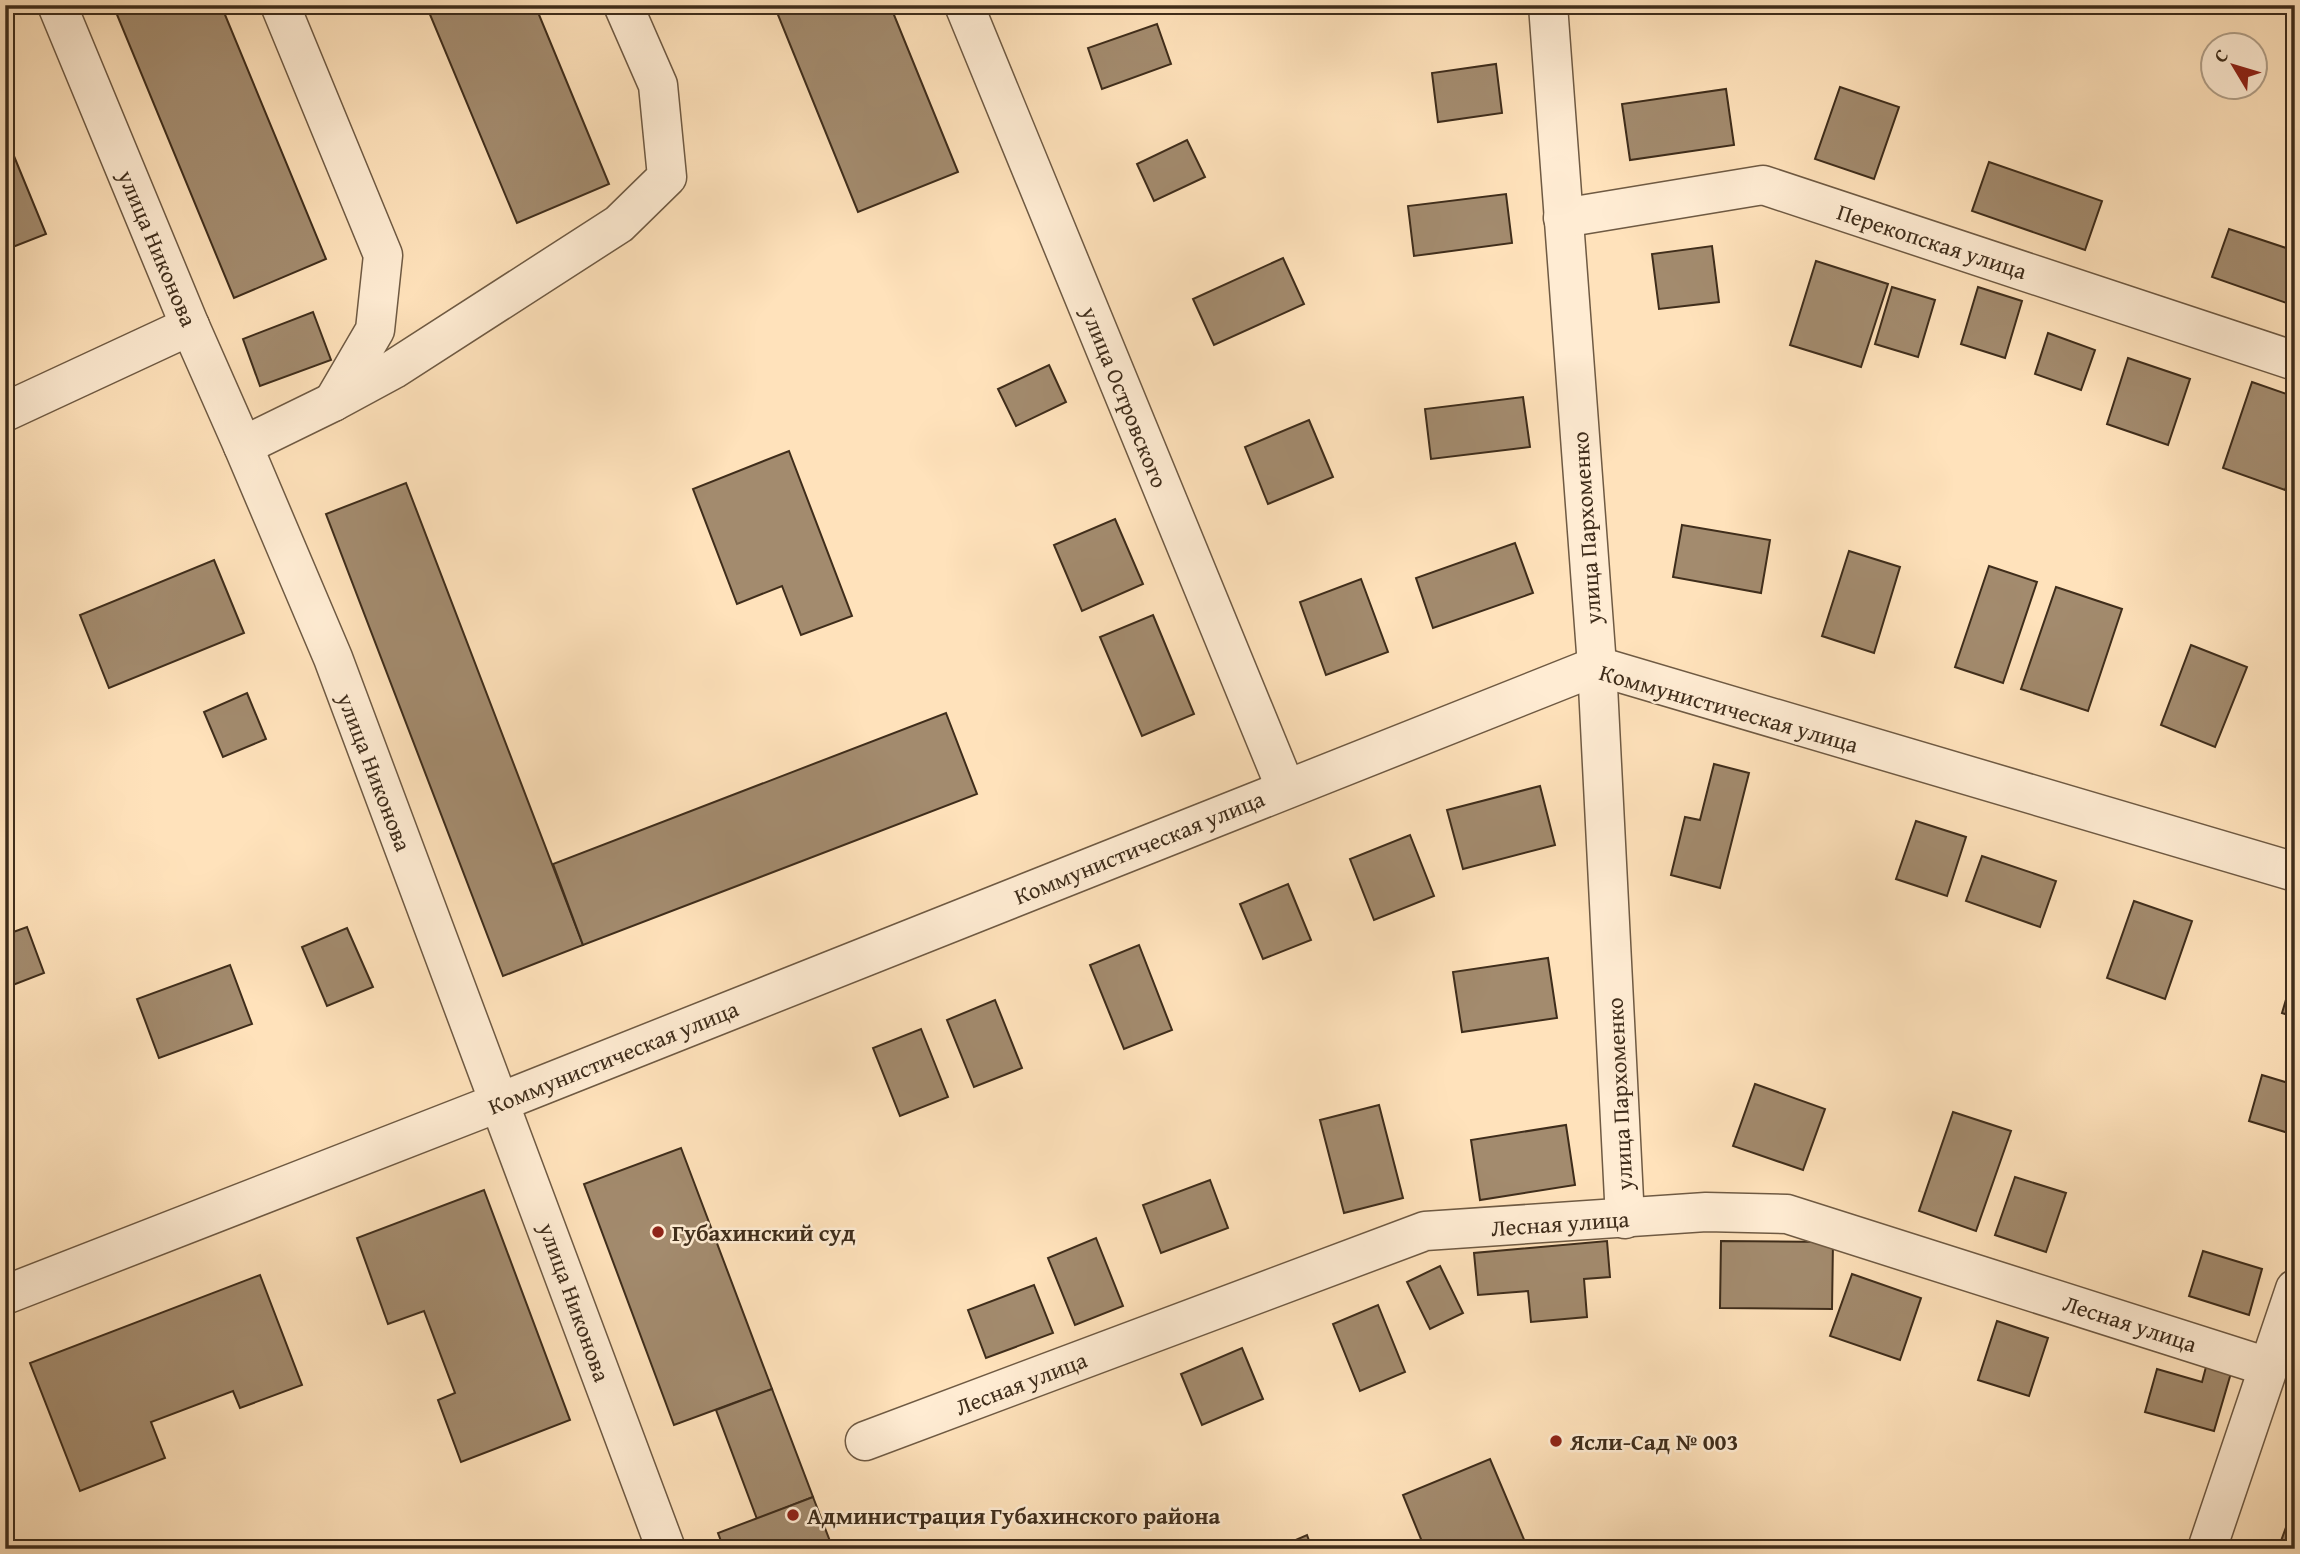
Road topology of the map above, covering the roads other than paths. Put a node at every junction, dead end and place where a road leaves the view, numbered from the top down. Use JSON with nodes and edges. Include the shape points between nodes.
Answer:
{"nodes":[{"id":1,"x":57,"y":5,"type":"edge"},
{"id":2,"x":280,"y":5,"type":"edge"},
{"id":3,"x":623,"y":5,"type":"edge"},
{"id":4,"x":964,"y":5,"type":"edge"},
{"id":5,"x":1548,"y":5,"type":"edge"},
{"id":6,"x":1563,"y":218,"type":"junction"},
{"id":7,"x":190,"y":326,"type":"junction"},
{"id":8,"x":2295,"y":361,"type":"edge"},
{"id":9,"x":333,"y":402,"type":"junction"},
{"id":10,"x":5,"y":412,"type":"edge"},
{"id":11,"x":243,"y":446,"type":"junction"},
{"id":12,"x":1597,"y":666,"type":"junction"},
{"id":13,"x":1286,"y":789,"type":"junction"},
{"id":14,"x":2295,"y":872,"type":"edge"},
{"id":15,"x":500,"y":1102,"type":"junction"},
{"id":16,"x":1625,"y":1219,"type":"junction"},
{"id":17,"x":2295,"y":1289,"type":"edge"},
{"id":18,"x":5,"y":1295,"type":"edge"},
{"id":19,"x":2268,"y":1367,"type":"junction"},
{"id":20,"x":866,"y":1441,"type":"dead end"},
{"id":21,"x":666,"y":1549,"type":"edge"},
{"id":22,"x":2207,"y":1549,"type":"edge"}],
"edges":[{"from":1,"to":7,"type":"street","name":"улица Никонова"},
{"from":2,"to":9,"type":"street","via":[[383,255],[375,330]]},
{"from":3,"to":9,"type":"street","via":[[658,85],[667,177],[619,223],[394,369]]},
{"from":4,"to":13,"type":"street","name":"улица Островского"},
{"from":5,"to":6,"type":"street","name":"улица Пархоменко"},
{"from":6,"to":8,"type":"street","name":"Перекопская улица","via":[[1763,185]]},
{"from":6,"to":12,"type":"street","name":"улица Пархоменко"},
{"from":7,"to":10,"type":"street"},
{"from":7,"to":11,"type":"street","name":"улица Никонова"},
{"from":9,"to":11,"type":"street"},
{"from":11,"to":15,"type":"street","name":"улица Никонова","via":[[333,658]]},
{"from":12,"to":13,"type":"street","name":"Коммунистическая улица"},
{"from":12,"to":14,"type":"street","name":"Коммунистическая улица"},
{"from":12,"to":16,"type":"street","name":"улица Пархоменко"},
{"from":13,"to":15,"type":"street","name":"Коммунистическая улица"},
{"from":15,"to":18,"type":"street","name":"Коммунистическая улица"},
{"from":15,"to":21,"type":"street","name":"улица Никонова"},
{"from":16,"to":19,"type":"street","name":"Лесная улица","via":[[1706,1212],[1787,1214]]},
{"from":16,"to":20,"type":"street","name":"Лесная улица","via":[[1424,1231]]},
{"from":17,"to":19,"type":"street"},
{"from":19,"to":22,"type":"street"}]}
